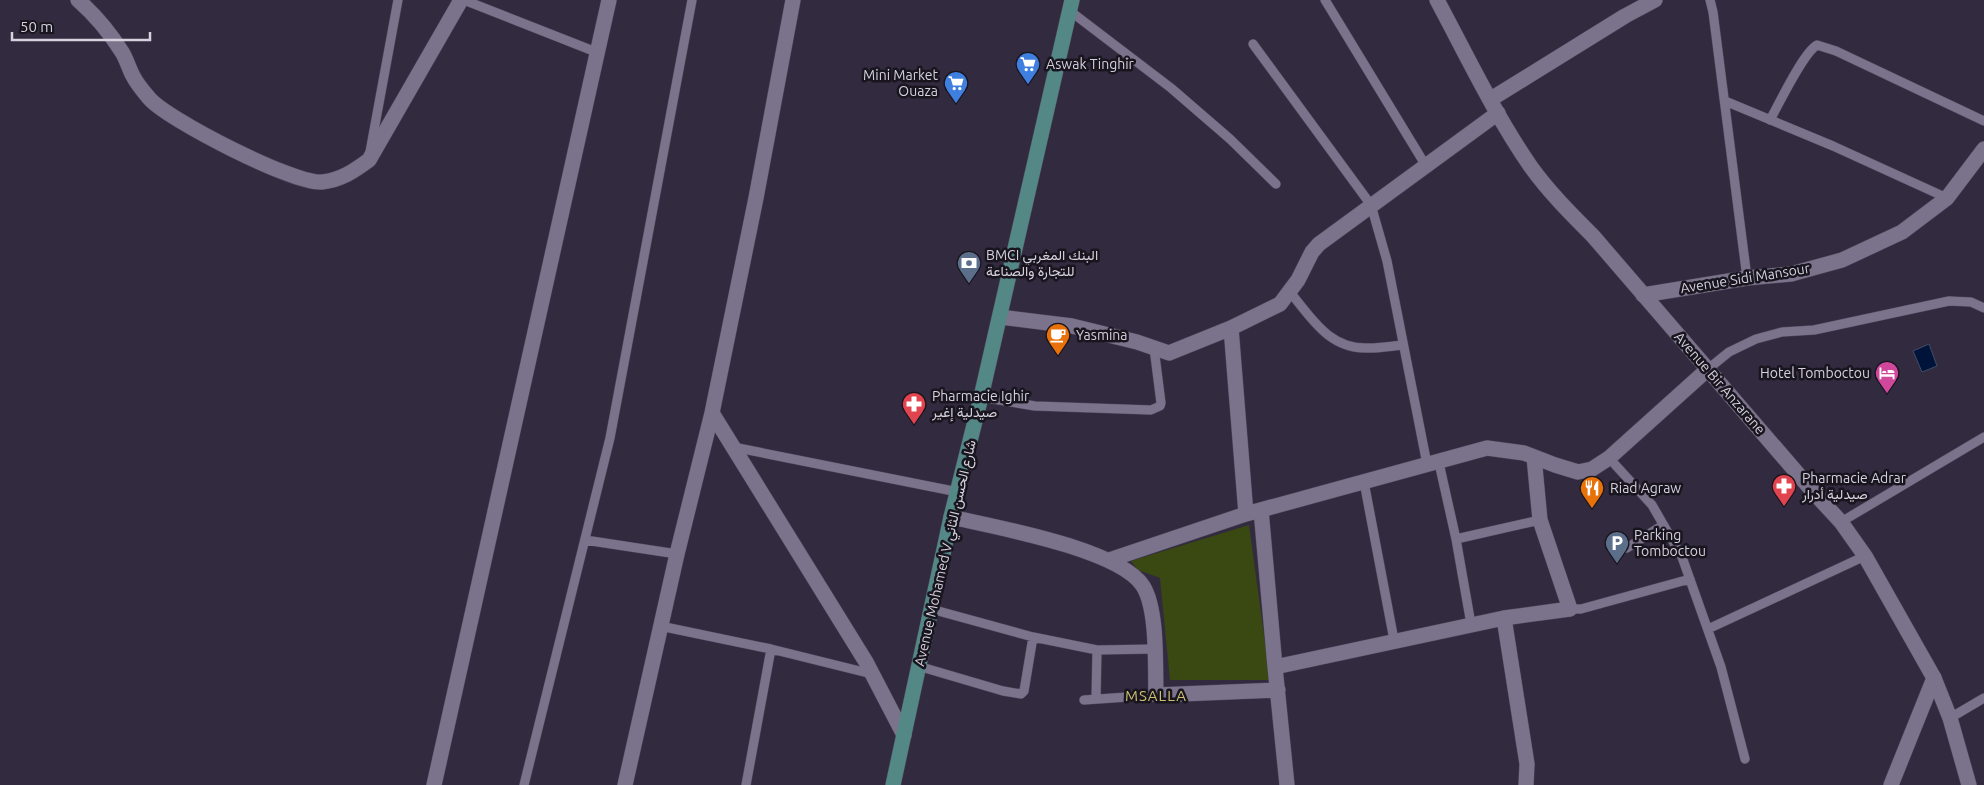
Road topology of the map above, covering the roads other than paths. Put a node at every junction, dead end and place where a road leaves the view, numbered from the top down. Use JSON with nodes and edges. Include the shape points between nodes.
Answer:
{"nodes":[{"id":1,"x":78,"y":0,"type":"edge"},
{"id":2,"x":398,"y":0,"type":"edge"},
{"id":3,"x":462,"y":0,"type":"edge"},
{"id":4,"x":609,"y":0,"type":"edge"},
{"id":5,"x":692,"y":0,"type":"edge"},
{"id":6,"x":792,"y":0,"type":"edge"},
{"id":7,"x":1326,"y":0,"type":"edge"},
{"id":8,"x":1437,"y":0,"type":"edge"},
{"id":9,"x":1655,"y":0,"type":"edge"},
{"id":10,"x":1710,"y":0,"type":"edge"},
{"id":11,"x":1071,"y":6,"type":"edge"},
{"id":12,"x":1253,"y":44,"type":"dead end"},
{"id":13,"x":596,"y":52,"type":"junction"},
{"id":14,"x":1491,"y":99,"type":"junction"},
{"id":15,"x":1725,"y":101,"type":"junction"},
{"id":16,"x":1498,"y":113,"type":"junction"},
{"id":17,"x":1770,"y":120,"type":"junction"},
{"id":18,"x":1984,"y":120,"type":"edge"},
{"id":19,"x":1984,"y":149,"type":"edge"},
{"id":20,"x":369,"y":160,"type":"junction"},
{"id":21,"x":1426,"y":166,"type":"junction"},
{"id":22,"x":1276,"y":184,"type":"dead end"},
{"id":23,"x":1947,"y":198,"type":"junction"},
{"id":24,"x":1371,"y":205,"type":"junction"},
{"id":25,"x":1747,"y":278,"type":"junction"},
{"id":26,"x":1290,"y":292,"type":"junction"},
{"id":27,"x":1643,"y":295,"type":"junction"},
{"id":28,"x":1984,"y":308,"type":"edge"},
{"id":29,"x":1000,"y":317,"type":"junction"},
{"id":30,"x":1231,"y":328,"type":"junction"},
{"id":31,"x":1404,"y":344,"type":"junction"},
{"id":32,"x":1154,"y":348,"type":"junction"},
{"id":33,"x":1708,"y":369,"type":"junction"},
{"id":34,"x":981,"y":397,"type":"junction"},
{"id":35,"x":712,"y":413,"type":"junction"},
{"id":36,"x":1984,"y":437,"type":"edge"},
{"id":37,"x":733,"y":447,"type":"junction"},
{"id":38,"x":1534,"y":458,"type":"junction"},
{"id":39,"x":1609,"y":458,"type":"junction"},
{"id":40,"x":1433,"y":463,"type":"junction"},
{"id":41,"x":1364,"y":482,"type":"junction"},
{"id":42,"x":958,"y":492,"type":"junction"},
{"id":43,"x":1261,"y":510,"type":"junction"},
{"id":44,"x":1246,"y":514,"type":"junction"},
{"id":45,"x":951,"y":517,"type":"junction"},
{"id":46,"x":1540,"y":520,"type":"junction"},
{"id":47,"x":1841,"y":522,"type":"junction"},
{"id":48,"x":1663,"y":525,"type":"junction"},
{"id":49,"x":1456,"y":539,"type":"junction"},
{"id":50,"x":585,"y":540,"type":"junction"},
{"id":51,"x":1627,"y":548,"type":"dead end"},
{"id":52,"x":677,"y":554,"type":"junction"},
{"id":53,"x":1865,"y":556,"type":"junction"},
{"id":54,"x":1109,"y":560,"type":"junction"},
{"id":55,"x":1690,"y":579,"type":"junction"},
{"id":56,"x":931,"y":608,"type":"junction"},
{"id":57,"x":1570,"y":608,"type":"junction"},
{"id":58,"x":1504,"y":618,"type":"junction"},
{"id":59,"x":1471,"y":624,"type":"junction"},
{"id":60,"x":660,"y":626,"type":"junction"},
{"id":61,"x":1708,"y":629,"type":"junction"},
{"id":62,"x":1033,"y":636,"type":"junction"},
{"id":63,"x":1394,"y":640,"type":"junction"},
{"id":64,"x":771,"y":649,"type":"junction"},
{"id":65,"x":1154,"y":649,"type":"junction"},
{"id":66,"x":1097,"y":650,"type":"junction"},
{"id":67,"x":918,"y":666,"type":"junction"},
{"id":68,"x":1275,"y":667,"type":"junction"},
{"id":69,"x":873,"y":674,"type":"junction"},
{"id":70,"x":1934,"y":678,"type":"junction"},
{"id":71,"x":1278,"y":690,"type":"junction"},
{"id":72,"x":1156,"y":695,"type":"junction"},
{"id":73,"x":1984,"y":698,"type":"edge"},
{"id":74,"x":1096,"y":699,"type":"junction"},
{"id":75,"x":1084,"y":700,"type":"dead end"},
{"id":76,"x":1950,"y":718,"type":"junction"},
{"id":77,"x":904,"y":735,"type":"junction"},
{"id":78,"x":1745,"y":759,"type":"dead end"},
{"id":79,"x":434,"y":785,"type":"edge"},
{"id":80,"x":524,"y":785,"type":"edge"},
{"id":81,"x":625,"y":785,"type":"edge"},
{"id":82,"x":746,"y":785,"type":"edge"},
{"id":83,"x":893,"y":785,"type":"edge"},
{"id":84,"x":1287,"y":785,"type":"edge"},
{"id":85,"x":1526,"y":785,"type":"edge"},
{"id":86,"x":1891,"y":785,"type":"edge"},
{"id":87,"x":1969,"y":785,"type":"edge"}],
"edges":[{"from":1,"to":20,"type":"street","via":[[95,14],[150,100],[193,129],[264,165],[320,183],[348,176]]},
{"from":2,"to":20,"type":"lane"},
{"from":3,"to":13,"type":"lane"},
{"from":3,"to":20,"type":"street"},
{"from":4,"to":13,"type":"street"},
{"from":5,"to":50,"type":"lane","via":[[610,438]]},
{"from":6,"to":35,"type":"street"},
{"from":7,"to":21,"type":"lane"},
{"from":8,"to":14,"type":"street","name":"Avenue Bir Anzarane"},
{"from":9,"to":14,"type":"street"},
{"from":10,"to":15,"type":"lane"},
{"from":11,"to":22,"type":"lane","via":[[1230,139]]},
{"from":11,"to":29,"type":"main road","name":"Avenue Mohamed V شارع الحسن الثاني"},
{"from":12,"to":24,"type":"lane"},
{"from":13,"to":79,"type":"street"},
{"from":14,"to":16,"type":"street","name":"Avenue Bir Anzarane"},
{"from":15,"to":17,"type":"lane"},
{"from":15,"to":25,"type":"lane"},
{"from":16,"to":21,"type":"street"},
{"from":16,"to":27,"type":"street","name":"Avenue Bir Anzarane","via":[[1532,168],[1558,201]]},
{"from":17,"to":18,"type":"lane","via":[[1803,61],[1817,45]]},
{"from":17,"to":23,"type":"lane"},
{"from":19,"to":23,"type":"street","name":"Avenue Sidi Mansour"},
{"from":21,"to":24,"type":"street"},
{"from":23,"to":25,"type":"street","name":"Avenue Sidi Mansour","via":[[1902,232],[1842,260],[1791,274]]},
{"from":24,"to":26,"type":"street","via":[[1319,244]]},
{"from":24,"to":31,"type":"lane","via":[[1388,261]]},
{"from":25,"to":27,"type":"street","name":"Avenue Sidi Mansour"},
{"from":26,"to":30,"type":"street","via":[[1280,304]]},
{"from":26,"to":31,"type":"lane","via":[[1321,331],[1339,344],[1367,348]]},
{"from":27,"to":33,"type":"street","name":"Avenue Bir Anzarane"},
{"from":28,"to":33,"type":"lane","via":[[1971,302],[1948,301],[1814,330],[1782,332],[1756,339],[1729,352]]},
{"from":29,"to":32,"type":"street","via":[[1072,326]]},
{"from":29,"to":34,"type":"main road","name":"Avenue Mohamed V شارع الحسن الثاني"},
{"from":30,"to":32,"type":"street","via":[[1170,353]]},
{"from":30,"to":44,"type":"street"},
{"from":31,"to":40,"type":"lane"},
{"from":32,"to":34,"type":"lane","via":[[1161,403],[1151,410],[1035,406]]},
{"from":33,"to":39,"type":"street"},
{"from":33,"to":47,"type":"street","name":"Avenue Bir Anzarane"},
{"from":34,"to":42,"type":"main road","name":"Avenue Mohamed V شارع الحسن الثاني"},
{"from":35,"to":37,"type":"street"},
{"from":35,"to":52,"type":"street"},
{"from":36,"to":47,"type":"lane"},
{"from":37,"to":42,"type":"lane"},
{"from":37,"to":69,"type":"street"},
{"from":38,"to":39,"type":"street","via":[[1578,472],[1592,469]]},
{"from":38,"to":40,"type":"street","via":[[1524,452],[1487,448]]},
{"from":38,"to":46,"type":"street"},
{"from":39,"to":48,"type":"lane","via":[[1652,505]]},
{"from":40,"to":41,"type":"street"},
{"from":40,"to":49,"type":"lane"},
{"from":41,"to":43,"type":"street"},
{"from":41,"to":63,"type":"lane"},
{"from":42,"to":45,"type":"main road","name":"Avenue Mohamed V شارع الحسن الثاني"},
{"from":43,"to":44,"type":"street"},
{"from":43,"to":68,"type":"street"},
{"from":44,"to":54,"type":"street"},
{"from":45,"to":54,"type":"street","via":[[1041,537]]},
{"from":45,"to":56,"type":"main road","name":"Avenue Mohamed V شارع الحسن الثاني"},
{"from":46,"to":49,"type":"lane"},
{"from":46,"to":57,"type":"street"},
{"from":47,"to":53,"type":"street","name":"Avenue Bir Anzarane"},
{"from":48,"to":51,"type":"lane"},
{"from":48,"to":55,"type":"lane","via":[[1682,557]]},
{"from":49,"to":59,"type":"lane"},
{"from":50,"to":52,"type":"lane"},
{"from":50,"to":80,"type":"lane"},
{"from":52,"to":60,"type":"street"},
{"from":53,"to":61,"type":"lane"},
{"from":53,"to":70,"type":"street","name":"Avenue Bir Anzarane"},
{"from":54,"to":65,"type":"street","via":[[1143,586],[1152,611]]},
{"from":55,"to":57,"type":"lane","via":[[1581,609]]},
{"from":55,"to":61,"type":"lane"},
{"from":56,"to":62,"type":"lane"},
{"from":56,"to":67,"type":"main road","name":"Avenue Mohamed V شارع الحسن الثاني"},
{"from":57,"to":58,"type":"street"},
{"from":58,"to":59,"type":"street"},
{"from":58,"to":85,"type":"street","via":[[1527,764]]},
{"from":59,"to":63,"type":"street"},
{"from":60,"to":64,"type":"lane"},
{"from":60,"to":81,"type":"street"},
{"from":61,"to":78,"type":"lane"},
{"from":62,"to":66,"type":"lane"},
{"from":62,"to":67,"type":"lane","via":[[1021,694]]},
{"from":63,"to":68,"type":"street"},
{"from":64,"to":69,"type":"lane"},
{"from":64,"to":82,"type":"lane"},
{"from":65,"to":66,"type":"lane"},
{"from":65,"to":72,"type":"street"},
{"from":66,"to":74,"type":"lane"},
{"from":67,"to":77,"type":"main road","name":"Avenue Mohamed V شارع الحسن الثاني"},
{"from":68,"to":71,"type":"street"},
{"from":69,"to":77,"type":"street"},
{"from":70,"to":76,"type":"street","name":"Avenue Bir Anzarane"},
{"from":70,"to":86,"type":"street"},
{"from":71,"to":72,"type":"street"},
{"from":71,"to":84,"type":"street"},
{"from":72,"to":74,"type":"lane"},
{"from":73,"to":76,"type":"lane"},
{"from":74,"to":75,"type":"lane"},
{"from":76,"to":87,"type":"street","name":"Avenue Bir Anzarane"},
{"from":77,"to":83,"type":"main road","name":"Avenue Mohamed V شارع الحسن الثاني"}]}
